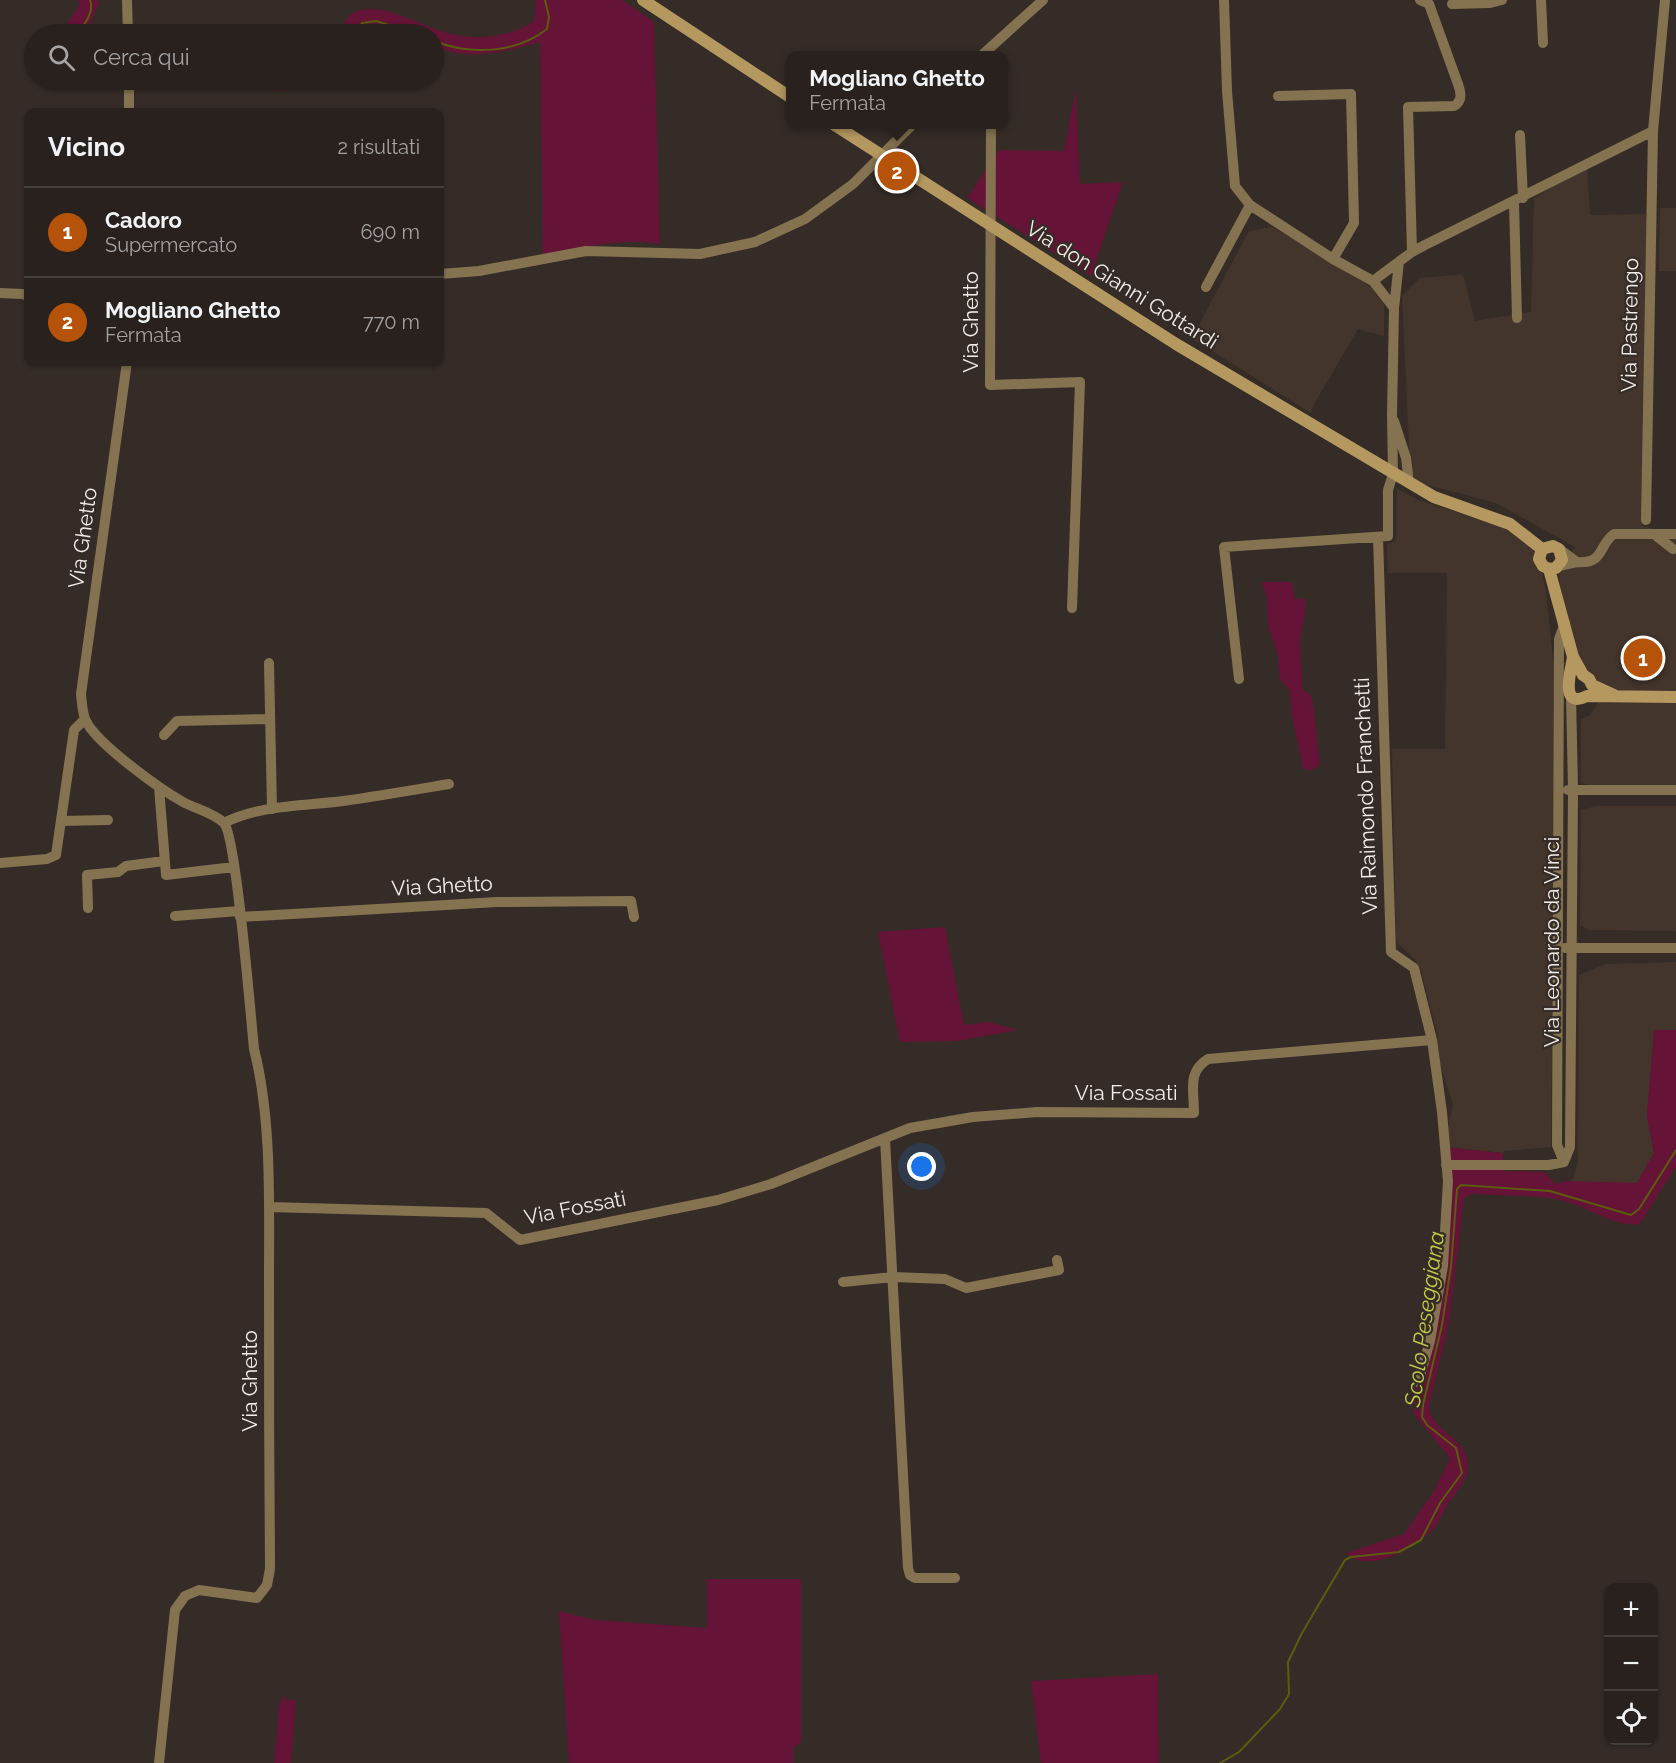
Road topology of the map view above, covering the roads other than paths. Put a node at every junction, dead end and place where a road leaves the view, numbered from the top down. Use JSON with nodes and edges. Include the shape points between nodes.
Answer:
{"nodes":[{"id":1,"x":127,"y":0,"type":"edge"},
{"id":2,"x":643,"y":0,"type":"edge"},
{"id":3,"x":1043,"y":0,"type":"edge"},
{"id":4,"x":1224,"y":0,"type":"edge"},
{"id":5,"x":1420,"y":0,"type":"edge"},
{"id":6,"x":1502,"y":0,"type":"edge"},
{"id":7,"x":1541,"y":0,"type":"edge"},
{"id":8,"x":1661,"y":1,"type":"edge"},
{"id":9,"x":1452,"y":4,"type":"dead end"},
{"id":10,"x":128,"y":24,"type":"edge"},
{"id":11,"x":1543,"y":43,"type":"dead end"},
{"id":12,"x":991,"y":51,"type":"edge"},
{"id":13,"x":129,"y":90,"type":"edge"},
{"id":14,"x":786,"y":94,"type":"edge"},
{"id":15,"x":1278,"y":96,"type":"dead end"},
{"id":16,"x":129,"y":108,"type":"edge"},
{"id":17,"x":840,"y":129,"type":"edge"},
{"id":18,"x":909,"y":129,"type":"edge"},
{"id":19,"x":991,"y":129,"type":"edge"},
{"id":20,"x":1653,"y":131,"type":"junction"},
{"id":21,"x":1520,"y":135,"type":"dead end"},
{"id":22,"x":881,"y":156,"type":"junction"},
{"id":23,"x":1519,"y":200,"type":"junction"},
{"id":24,"x":1250,"y":205,"type":"junction"},
{"id":25,"x":990,"y":225,"type":"junction"},
{"id":26,"x":1412,"y":252,"type":"junction"},
{"id":27,"x":1333,"y":259,"type":"junction"},
{"id":28,"x":1399,"y":262,"type":"junction"},
{"id":29,"x":444,"y":274,"type":"edge"},
{"id":30,"x":1373,"y":281,"type":"junction"},
{"id":31,"x":1206,"y":286,"type":"dead end"},
{"id":32,"x":0,"y":293,"type":"edge"},
{"id":33,"x":24,"y":294,"type":"edge"},
{"id":34,"x":1394,"y":308,"type":"junction"},
{"id":35,"x":1517,"y":318,"type":"dead end"},
{"id":36,"x":126,"y":366,"type":"edge"},
{"id":37,"x":1392,"y":415,"type":"junction"},
{"id":38,"x":1393,"y":474,"type":"junction"},
{"id":39,"x":1409,"y":483,"type":"junction"},
{"id":40,"x":1646,"y":520,"type":"dead end"},
{"id":41,"x":1654,"y":534,"type":"junction"},
{"id":42,"x":1676,"y":534,"type":"edge"},
{"id":43,"x":1378,"y":537,"type":"junction"},
{"id":44,"x":1558,"y":548,"type":"junction"},
{"id":45,"x":1542,"y":549,"type":"junction"},
{"id":46,"x":1674,"y":550,"type":"edge"},
{"id":47,"x":1577,"y":562,"type":"junction"},
{"id":48,"x":1554,"y":567,"type":"junction"},
{"id":49,"x":1072,"y":608,"type":"dead end"},
{"id":50,"x":1565,"y":624,"type":"junction"},
{"id":51,"x":1573,"y":657,"type":"junction"},
{"id":52,"x":269,"y":663,"type":"dead end"},
{"id":53,"x":1583,"y":675,"type":"junction"},
{"id":54,"x":1239,"y":678,"type":"dead end"},
{"id":55,"x":1570,"y":679,"type":"junction"},
{"id":56,"x":1583,"y":694,"type":"junction"},
{"id":57,"x":1676,"y":697,"type":"edge"},
{"id":58,"x":85,"y":719,"type":"junction"},
{"id":59,"x":270,"y":719,"type":"junction"},
{"id":60,"x":164,"y":735,"type":"dead end"},
{"id":61,"x":449,"y":784,"type":"dead end"},
{"id":62,"x":159,"y":788,"type":"junction"},
{"id":63,"x":1559,"y":790,"type":"junction"},
{"id":64,"x":1573,"y":790,"type":"junction"},
{"id":65,"x":1676,"y":790,"type":"edge"},
{"id":66,"x":272,"y":809,"type":"junction"},
{"id":67,"x":108,"y":820,"type":"dead end"},
{"id":68,"x":61,"y":821,"type":"junction"},
{"id":69,"x":224,"y":823,"type":"junction"},
{"id":70,"x":165,"y":861,"type":"junction"},
{"id":71,"x":0,"y":863,"type":"edge"},
{"id":72,"x":234,"y":867,"type":"junction"},
{"id":73,"x":88,"y":908,"type":"dead end"},
{"id":74,"x":239,"y":914,"type":"junction"},
{"id":75,"x":175,"y":916,"type":"dead end"},
{"id":76,"x":634,"y":917,"type":"dead end"},
{"id":77,"x":1557,"y":947,"type":"junction"},
{"id":78,"x":1571,"y":948,"type":"junction"},
{"id":79,"x":1676,"y":948,"type":"edge"},
{"id":80,"x":1432,"y":1040,"type":"junction"},
{"id":81,"x":885,"y":1139,"type":"junction"},
{"id":82,"x":1564,"y":1162,"type":"junction"},
{"id":83,"x":1446,"y":1165,"type":"junction"},
{"id":84,"x":269,"y":1207,"type":"junction"},
{"id":85,"x":1058,"y":1260,"type":"dead end"},
{"id":86,"x":893,"y":1278,"type":"junction"},
{"id":87,"x":843,"y":1282,"type":"dead end"},
{"id":88,"x":1418,"y":1382,"type":"dead end"},
{"id":89,"x":955,"y":1578,"type":"dead end"},
{"id":90,"x":159,"y":1763,"type":"edge"}],
"edges":[{"from":1,"to":10,"type":"street"},
{"from":2,"to":14,"type":"main road"},
{"from":3,"to":12,"type":"street"},
{"from":4,"to":24,"type":"street","via":[[1235,186]]},
{"from":5,"to":26,"type":"street","via":[[1429,4],[1461,97],[1454,106],[1408,107]]},
{"from":6,"to":9,"type":"street"},
{"from":7,"to":11,"type":"street"},
{"from":8,"to":20,"type":"street","name":"Via Pastrengo"},
{"from":13,"to":16,"type":"street"},
{"from":15,"to":27,"type":"street","via":[[1351,94],[1354,223]]},
{"from":17,"to":22,"type":"main road","name":"Via don Gianni Gottardi"},
{"from":18,"to":22,"type":"street"},
{"from":19,"to":25,"type":"street","name":"Via Ghetto"},
{"from":20,"to":23,"type":"street"},
{"from":20,"to":40,"type":"street","name":"Via Pastrengo"},
{"from":21,"to":23,"type":"street"},
{"from":22,"to":25,"type":"main road","name":"Via don Gianni Gottardi"},
{"from":22,"to":29,"type":"street","via":[[853,184],[806,219],[755,242],[700,254],[586,251]]},
{"from":23,"to":26,"type":"street"},
{"from":23,"to":35,"type":"street"},
{"from":24,"to":27,"type":"street"},
{"from":24,"to":31,"type":"street"},
{"from":25,"to":38,"type":"main road","name":"Via don Gianni Gottardi","via":[[1176,344]]},
{"from":25,"to":49,"type":"street","name":"Via Ghetto","via":[[990,385],[1080,382]]},
{"from":26,"to":28,"type":"street"},
{"from":27,"to":30,"type":"street"},
{"from":28,"to":30,"type":"street"},
{"from":28,"to":34,"type":"street"},
{"from":30,"to":34,"type":"street"},
{"from":32,"to":33,"type":"street"},
{"from":34,"to":37,"type":"street"},
{"from":36,"to":58,"type":"street","name":"Via Ghetto","via":[[81,694]]},
{"from":37,"to":38,"type":"street"},
{"from":37,"to":39,"type":"street","via":[[1406,458]]},
{"from":38,"to":39,"type":"main road","name":"Via don Gianni Gottardi"},
{"from":38,"to":43,"type":"street","name":"Via Raimondo Franchetti","via":[[1388,490],[1388,536]]},
{"from":39,"to":45,"type":"main road","name":"Via don Gianni Gottardi","via":[[1434,497],[1509,524]]},
{"from":41,"to":42,"type":"street"},
{"from":41,"to":46,"type":"street"},
{"from":41,"to":47,"type":"street","via":[[1614,534],[1595,559]]},
{"from":42,"to":46,"type":"street","via":[[1670,543]]},
{"from":43,"to":54,"type":"street","via":[[1224,547]]},
{"from":43,"to":80,"type":"street","name":"Via Raimondo Franchetti","via":[[1391,952],[1414,968]]},
{"from":44,"to":45,"type":"main road"},
{"from":44,"to":47,"type":"street"},
{"from":44,"to":48,"type":"main road","via":[[1562,556]]},
{"from":45,"to":48,"type":"main road","via":[[1539,559],[1543,566]]},
{"from":47,"to":48,"type":"street"},
{"from":48,"to":50,"type":"main road"},
{"from":50,"to":51,"type":"main road"},
{"from":50,"to":63,"type":"street","via":[[1559,639]]},
{"from":51,"to":53,"type":"main road"},
{"from":51,"to":55,"type":"main road"},
{"from":52,"to":59,"type":"street"},
{"from":53,"to":55,"type":"main road"},
{"from":53,"to":56,"type":"main road","via":[[1589,679]]},
{"from":55,"to":56,"type":"main road","via":[[1567,686]]},
{"from":56,"to":57,"type":"main road"},
{"from":56,"to":64,"type":"street","name":"Via Leonardo da Vinci","via":[[1573,721]]},
{"from":58,"to":62,"type":"street","via":[[96,735]]},
{"from":58,"to":68,"type":"street","via":[[74,730]]},
{"from":59,"to":60,"type":"street","via":[[177,721]]},
{"from":59,"to":66,"type":"street"},
{"from":61,"to":66,"type":"street"},
{"from":62,"to":69,"type":"street"},
{"from":62,"to":70,"type":"street"},
{"from":63,"to":64,"type":"street"},
{"from":63,"to":77,"type":"street"},
{"from":64,"to":65,"type":"street"},
{"from":64,"to":78,"type":"street","name":"Via Leonardo da Vinci"},
{"from":66,"to":69,"type":"street"},
{"from":67,"to":68,"type":"street"},
{"from":68,"to":71,"type":"street","via":[[56,855]]},
{"from":69,"to":72,"type":"street","name":"Via Ghetto"},
{"from":70,"to":72,"type":"street","via":[[166,875]]},
{"from":70,"to":73,"type":"street","via":[[126,866],[118,872],[87,874]]},
{"from":72,"to":74,"type":"street","name":"Via Ghetto"},
{"from":74,"to":75,"type":"street","name":"Via Ghetto"},
{"from":74,"to":76,"type":"street","name":"Via Ghetto","via":[[497,902],[631,901]]},
{"from":74,"to":84,"type":"street","name":"Via Ghetto","via":[[254,1049],[265,1108]]},
{"from":77,"to":78,"type":"street"},
{"from":77,"to":82,"type":"street","via":[[1557,1145]]},
{"from":78,"to":79,"type":"street"},
{"from":78,"to":82,"type":"street","name":"Via Leonardo da Vinci","via":[[1570,1147]]},
{"from":80,"to":81,"type":"street","name":"Via Fossati","via":[[1208,1059],[1194,1074],[1194,1113],[1037,1112],[973,1117],[910,1128]]},
{"from":80,"to":83,"type":"street"},
{"from":81,"to":84,"type":"street","name":"Via Fossati","via":[[771,1184],[718,1200],[520,1240],[486,1213]]},
{"from":81,"to":86,"type":"street"},
{"from":82,"to":83,"type":"street"},
{"from":83,"to":88,"type":"street","via":[[1443,1266],[1430,1341]]},
{"from":84,"to":90,"type":"street","name":"Via Ghetto","via":[[267,1585],[257,1598],[199,1590],[185,1596],[175,1610]]},
{"from":85,"to":86,"type":"street","via":[[1059,1270],[966,1288],[945,1279]]},
{"from":86,"to":87,"type":"street"},
{"from":86,"to":89,"type":"street","via":[[908,1568],[915,1578]]}]}
